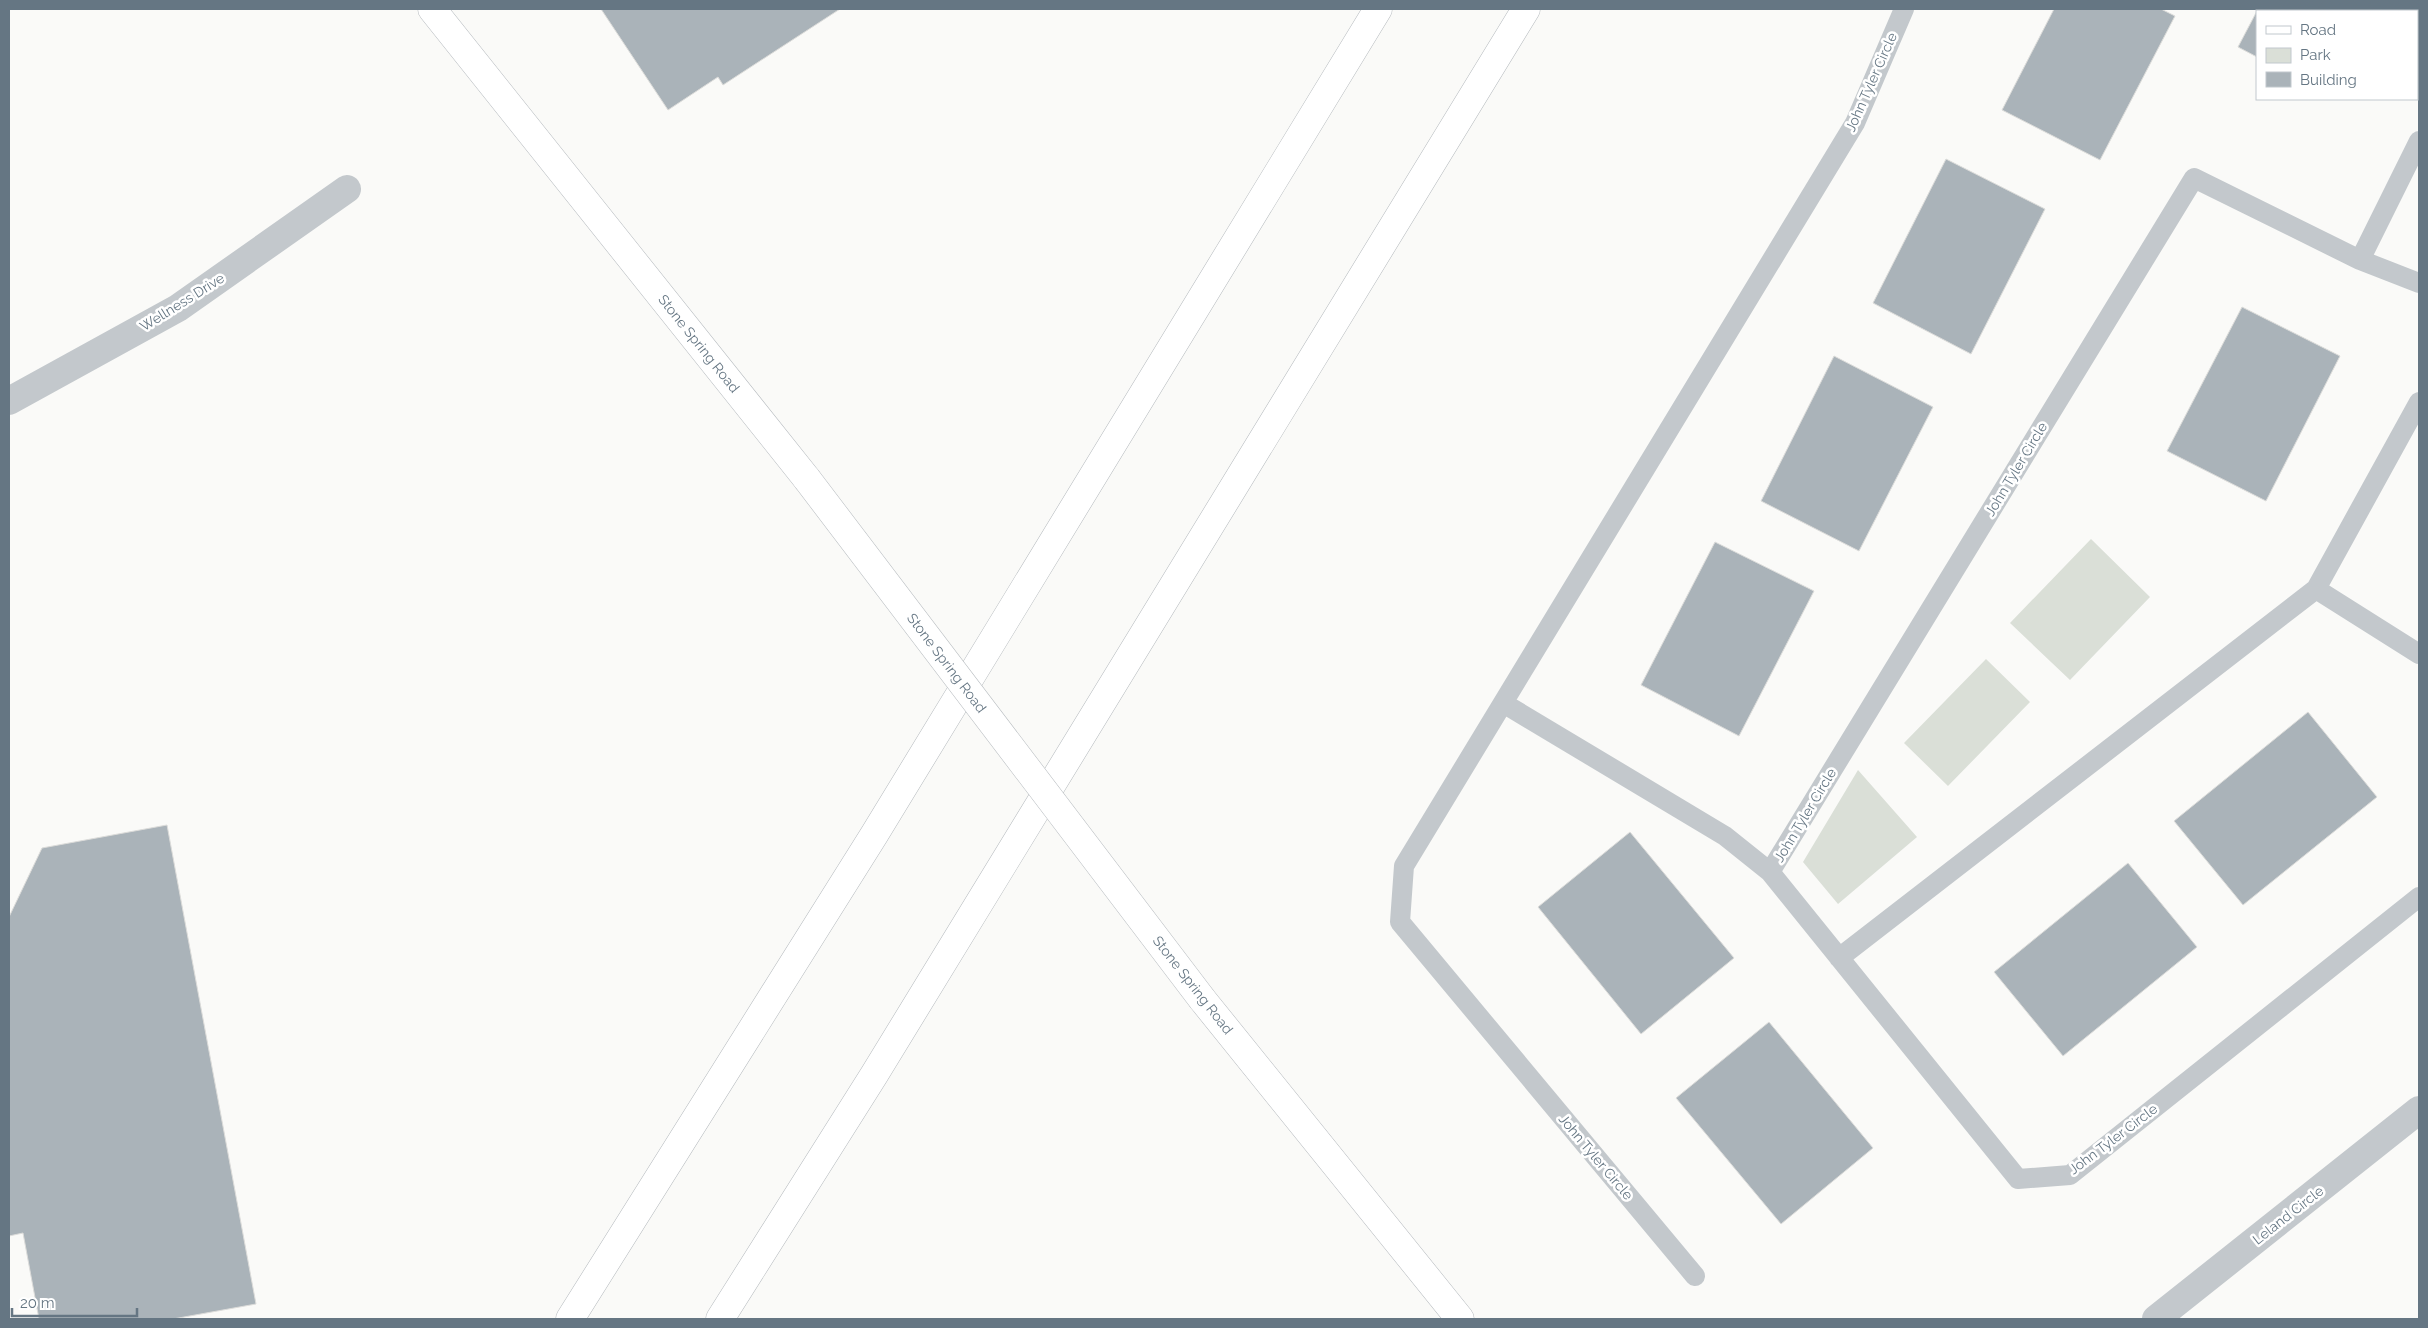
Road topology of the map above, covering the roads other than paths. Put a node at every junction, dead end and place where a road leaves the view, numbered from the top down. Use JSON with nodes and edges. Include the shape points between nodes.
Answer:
{"nodes":[{"id":1,"x":432,"y":9,"type":"edge"},
{"id":2,"x":1378,"y":9,"type":"edge"},
{"id":3,"x":1526,"y":9,"type":"edge"},
{"id":4,"x":1904,"y":9,"type":"edge"},
{"id":5,"x":2419,"y":141,"type":"edge"},
{"id":6,"x":347,"y":189,"type":"dead end"},
{"id":7,"x":2360,"y":260,"type":"junction"},
{"id":8,"x":2419,"y":283,"type":"edge"},
{"id":9,"x":9,"y":401,"type":"edge"},
{"id":10,"x":2419,"y":402,"type":"edge"},
{"id":11,"x":2316,"y":589,"type":"junction"},
{"id":12,"x":2419,"y":654,"type":"edge"},
{"id":13,"x":1503,"y":703,"type":"junction"},
{"id":14,"x":1770,"y":872,"type":"junction"},
{"id":15,"x":2419,"y":897,"type":"edge"},
{"id":16,"x":1839,"y":958,"type":"junction"},
{"id":17,"x":2419,"y":1110,"type":"edge"},
{"id":18,"x":1695,"y":1276,"type":"dead end"},
{"id":19,"x":570,"y":1319,"type":"edge"},
{"id":20,"x":720,"y":1319,"type":"edge"},
{"id":21,"x":1460,"y":1319,"type":"edge"},
{"id":22,"x":2156,"y":1319,"type":"edge"}],
"edges":[{"from":1,"to":21,"type":"main road","name":"Stone Spring Road","bridge":true,"via":[[807,479],[1202,999]]},
{"from":2,"to":19,"type":"main road","via":[[874,835]]},
{"from":3,"to":20,"type":"main road","via":[[874,1075]]},
{"from":4,"to":13,"type":"lane","name":"John Tyler Circle","via":[[1855,124]]},
{"from":5,"to":7,"type":"lane"},
{"from":6,"to":9,"type":"street","name":"Wellness Drive","via":[[178,308]]},
{"from":7,"to":8,"type":"lane","name":"John Tyler Circle"},
{"from":7,"to":14,"type":"lane","name":"John Tyler Circle","via":[[2194,178]]},
{"from":10,"to":11,"type":"lane"},
{"from":11,"to":12,"type":"lane"},
{"from":11,"to":16,"type":"lane"},
{"from":13,"to":14,"type":"lane","via":[[1725,836]]},
{"from":13,"to":18,"type":"lane","name":"John Tyler Circle","via":[[1404,866],[1400,922]]},
{"from":14,"to":16,"type":"lane","name":"John Tyler Circle"},
{"from":15,"to":16,"type":"lane","name":"John Tyler Circle","via":[[2070,1175],[2018,1179]]},
{"from":17,"to":22,"type":"street","name":"Leland Circle"}]}
